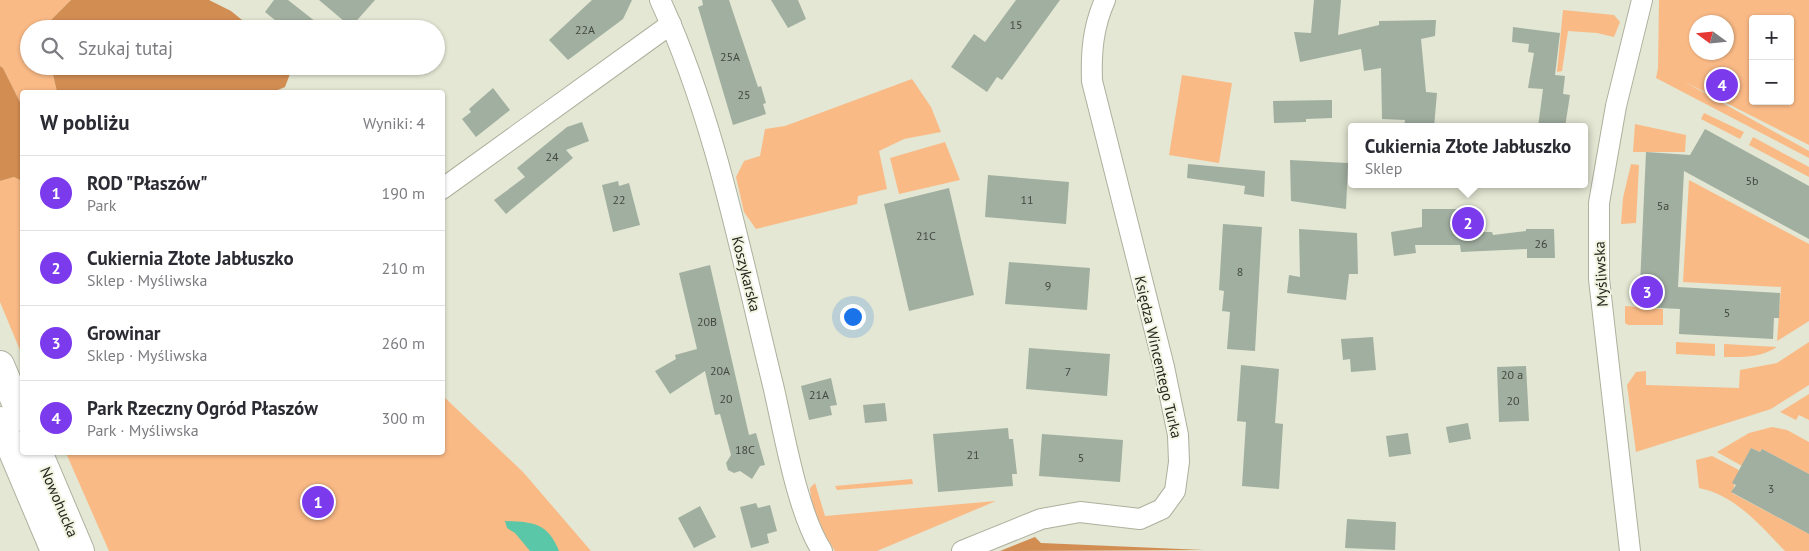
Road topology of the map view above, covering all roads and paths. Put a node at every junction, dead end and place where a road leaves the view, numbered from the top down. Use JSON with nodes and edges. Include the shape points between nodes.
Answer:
{"nodes":[{"id":1,"x":660,"y":0,"type":"edge"},
{"id":2,"x":1105,"y":0,"type":"edge"},
{"id":3,"x":1642,"y":0,"type":"edge"},
{"id":4,"x":671,"y":24,"type":"junction"},
{"id":5,"x":445,"y":187,"type":"edge"},
{"id":6,"x":0,"y":365,"type":"edge"},
{"id":7,"x":20,"y":412,"type":"edge"},
{"id":8,"x":0,"y":421,"type":"edge"},
{"id":9,"x":39,"y":455,"type":"edge"},
{"id":10,"x":55,"y":551,"type":"edge"},
{"id":11,"x":80,"y":551,"type":"edge"},
{"id":12,"x":822,"y":551,"type":"edge"},
{"id":13,"x":962,"y":551,"type":"edge"},
{"id":14,"x":1630,"y":551,"type":"edge"}],
"edges":[{"from":1,"to":4,"type":"street","name":"Koszykarska"},
{"from":2,"to":13,"type":"street","name":"Księdza Wincentego Turka","via":[[1096,19],[1092,41],[1092,81],[1178,435],[1175,491],[1162,509],[1140,519],[1080,512],[1041,518]]},
{"from":3,"to":14,"type":"street","name":"Myśliwska","via":[[1616,106],[1599,203],[1599,279]]},
{"from":4,"to":5,"type":"street"},
{"from":4,"to":12,"type":"street","name":"Koszykarska","via":[[705,118],[796,478],[813,534]]},
{"from":6,"to":7,"type":"main road"},
{"from":8,"to":10,"type":"main road","name":"Nowohucka"},
{"from":9,"to":11,"type":"main road","name":"Nowohucka"}]}
